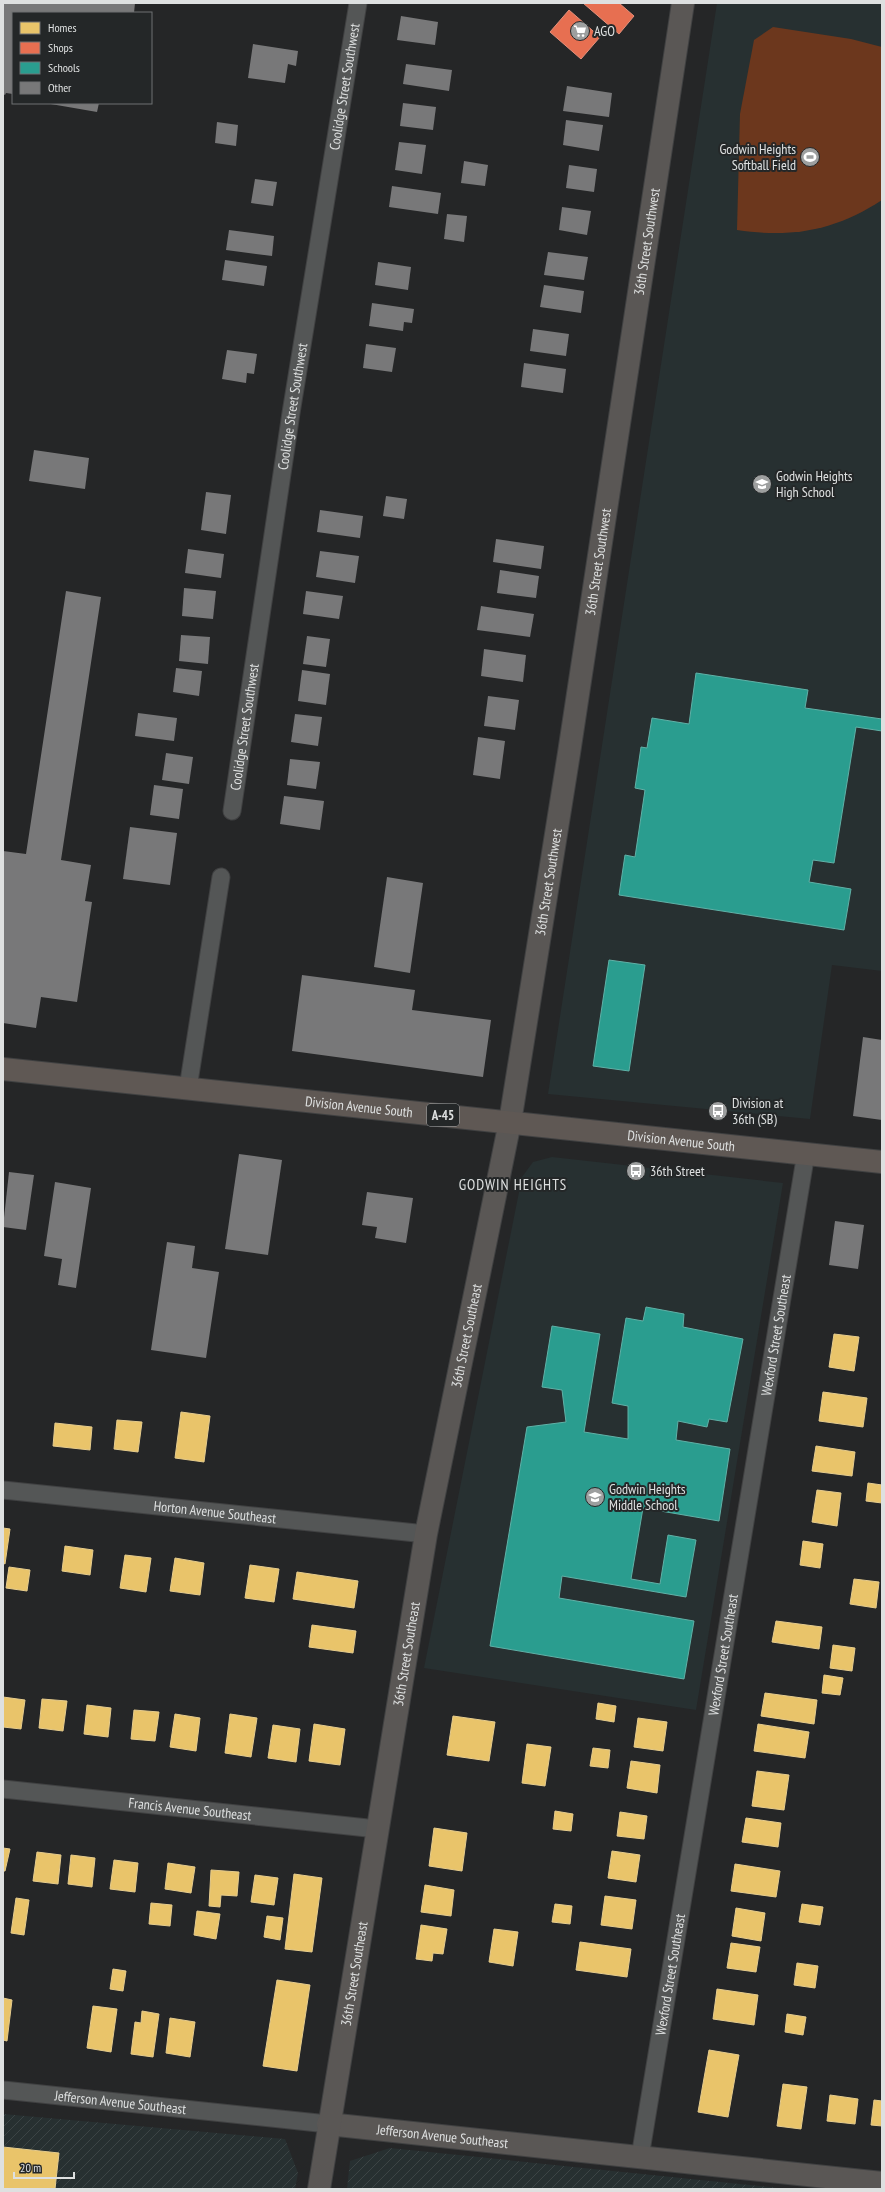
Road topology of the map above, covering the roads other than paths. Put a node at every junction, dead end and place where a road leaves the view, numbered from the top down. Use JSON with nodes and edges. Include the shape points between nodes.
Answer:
{"nodes":[{"id":1,"x":358,"y":3,"type":"edge"},
{"id":2,"x":684,"y":3,"type":"edge"},
{"id":3,"x":232,"y":811,"type":"dead end"},
{"id":4,"x":221,"y":877,"type":"dead end"},
{"id":5,"x":3,"y":1069,"type":"edge"},
{"id":6,"x":188,"y":1088,"type":"junction"},
{"id":7,"x":510,"y":1122,"type":"junction"},
{"id":8,"x":806,"y":1153,"type":"junction"},
{"id":9,"x":882,"y":1162,"type":"edge"},
{"id":10,"x":3,"y":1490,"type":"edge"},
{"id":11,"x":426,"y":1534,"type":"junction"},
{"id":12,"x":3,"y":1789,"type":"edge"},
{"id":13,"x":377,"y":1829,"type":"junction"},
{"id":14,"x":3,"y":2090,"type":"edge"},
{"id":15,"x":328,"y":2124,"type":"junction"},
{"id":16,"x":640,"y":2157,"type":"junction"},
{"id":17,"x":882,"y":2183,"type":"edge"},
{"id":18,"x":319,"y":2189,"type":"edge"}],
"edges":[{"from":1,"to":3,"type":"street","name":"Coolidge Street Southwest","via":[[292,405]]},
{"from":2,"to":7,"type":"street","name":"36th Street Southwest"},
{"from":4,"to":6,"type":"street"},
{"from":5,"to":6,"type":"main road","name":"Division Avenue South","number":"A-45"},
{"from":6,"to":7,"type":"main road","name":"Division Avenue South","number":"A-45"},
{"from":7,"to":8,"type":"main road","name":"Division Avenue South","number":"A-45"},
{"from":7,"to":11,"type":"street","name":"36th Street Southeast"},
{"from":8,"to":9,"type":"main road","name":"Division Avenue South","number":"A-45"},
{"from":8,"to":16,"type":"street","name":"Wexford Street Southeast"},
{"from":10,"to":11,"type":"street","name":"Horton Avenue Southeast"},
{"from":11,"to":13,"type":"street","name":"36th Street Southeast"},
{"from":12,"to":13,"type":"street","name":"Francis Avenue Southeast"},
{"from":13,"to":15,"type":"street","name":"36th Street Southeast"},
{"from":14,"to":15,"type":"street","name":"Jefferson Avenue Southeast"},
{"from":15,"to":16,"type":"street","name":"Jefferson Avenue Southeast"},
{"from":15,"to":18,"type":"street","name":"36th Street Southeast"},
{"from":16,"to":17,"type":"street","name":"Jefferson Avenue Southeast"}]}
